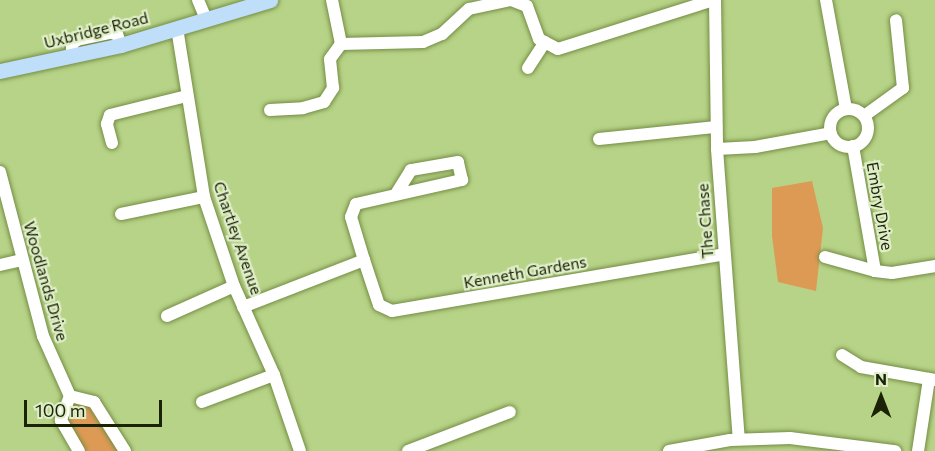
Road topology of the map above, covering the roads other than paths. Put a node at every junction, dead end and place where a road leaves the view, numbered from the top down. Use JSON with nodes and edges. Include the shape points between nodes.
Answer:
{"nodes":[{"id":1,"x":198,"y":0,"type":"edge"},
{"id":2,"x":270,"y":0,"type":"edge"},
{"id":3,"x":332,"y":0,"type":"edge"},
{"id":4,"x":714,"y":0,"type":"edge"},
{"id":5,"x":826,"y":0,"type":"edge"},
{"id":6,"x":206,"y":19,"type":"junction"},
{"id":7,"x":896,"y":20,"type":"dead end"},
{"id":8,"x":177,"y":28,"type":"junction"},
{"id":9,"x":545,"y":42,"type":"junction"},
{"id":10,"x":341,"y":45,"type":"junction"},
{"id":11,"x":528,"y":68,"type":"dead end"},
{"id":12,"x":0,"y":71,"type":"edge"},
{"id":13,"x":187,"y":96,"type":"junction"},
{"id":14,"x":846,"y":109,"type":"junction"},
{"id":15,"x":270,"y":110,"type":"dead end"},
{"id":16,"x":864,"y":116,"type":"junction"},
{"id":17,"x":716,"y":127,"type":"junction"},
{"id":18,"x":831,"y":133,"type":"junction"},
{"id":19,"x":600,"y":139,"type":"dead end"},
{"id":20,"x":112,"y":143,"type":"dead end"},
{"id":21,"x":853,"y":146,"type":"junction"},
{"id":22,"x":717,"y":149,"type":"junction"},
{"id":23,"x":0,"y":172,"type":"edge"},
{"id":24,"x":397,"y":192,"type":"junction"},
{"id":25,"x":204,"y":197,"type":"junction"},
{"id":26,"x":121,"y":214,"type":"dead end"},
{"id":27,"x":724,"y":254,"type":"junction"},
{"id":28,"x":825,"y":256,"type":"dead end"},
{"id":29,"x":22,"y":260,"type":"junction"},
{"id":30,"x":364,"y":260,"type":"junction"},
{"id":31,"x":0,"y":266,"type":"edge"},
{"id":32,"x":935,"y":266,"type":"edge"},
{"id":33,"x":874,"y":271,"type":"junction"},
{"id":34,"x":234,"y":286,"type":"junction"},
{"id":35,"x":243,"y":306,"type":"junction"},
{"id":36,"x":167,"y":316,"type":"dead end"},
{"id":37,"x":842,"y":355,"type":"dead end"},
{"id":38,"x":274,"y":375,"type":"junction"},
{"id":39,"x":932,"y":380,"type":"edge"},
{"id":40,"x":70,"y":396,"type":"junction"},
{"id":41,"x":202,"y":402,"type":"dead end"},
{"id":42,"x":510,"y":412,"type":"dead end"},
{"id":43,"x":739,"y":439,"type":"junction"},
{"id":44,"x":816,"y":445,"type":"edge"},
{"id":45,"x":689,"y":449,"type":"edge"},
{"id":46,"x":79,"y":451,"type":"edge"},
{"id":47,"x":125,"y":451,"type":"edge"},
{"id":48,"x":300,"y":451,"type":"edge"},
{"id":49,"x":408,"y":451,"type":"edge"},
{"id":50,"x":669,"y":451,"type":"edge"},
{"id":51,"x":896,"y":451,"type":"edge"},
{"id":52,"x":918,"y":451,"type":"edge"}],
"edges":[{"from":1,"to":6,"type":"street"},
{"from":2,"to":6,"type":"main road","name":"Uxbridge Road"},
{"from":3,"to":10,"type":"street"},
{"from":4,"to":9,"type":"street","via":[[558,49]]},
{"from":4,"to":17,"type":"street","name":"The Chase"},
{"from":5,"to":14,"type":"street"},
{"from":6,"to":8,"type":"main road","name":"Uxbridge Road"},
{"from":7,"to":16,"type":"street","via":[[903,88]]},
{"from":8,"to":12,"type":"main road","name":"Uxbridge Road","via":[[72,57]]},
{"from":8,"to":13,"type":"street","name":"Chartley Avenue"},
{"from":9,"to":10,"type":"street","via":[[539,39],[527,6],[511,0],[469,9],[441,34],[423,42]]},
{"from":9,"to":11,"type":"street"},
{"from":10,"to":15,"type":"street","via":[[330,59],[333,88],[324,102]]},
{"from":13,"to":20,"type":"street","via":[[110,115],[106,124]]},
{"from":13,"to":25,"type":"street","name":"Chartley Avenue"},
{"from":14,"to":16,"type":"street"},
{"from":14,"to":18,"type":"street","via":[[833,118]]},
{"from":16,"to":21,"type":"street","via":[[866,136]]},
{"from":17,"to":19,"type":"street"},
{"from":17,"to":22,"type":"street","name":"The Chase"},
{"from":18,"to":21,"type":"street","via":[[840,144]]},
{"from":18,"to":22,"type":"street","via":[[755,147]]},
{"from":21,"to":33,"type":"street","name":"Embry Drive"},
{"from":22,"to":27,"type":"street","name":"The Chase"},
{"from":23,"to":29,"type":"street","name":"Woodlands Drive"},
{"from":24,"to":24,"type":"street","via":[[462,180],[458,162],[411,170]]},
{"from":24,"to":30,"type":"street","name":"Kenneth Gardens","via":[[356,204],[351,218]]},
{"from":25,"to":26,"type":"street"},
{"from":25,"to":34,"type":"street","name":"Chartley Avenue"},
{"from":27,"to":30,"type":"street","name":"Kenneth Gardens","via":[[392,311],[379,305]]},
{"from":27,"to":43,"type":"street","name":"The Chase"},
{"from":28,"to":33,"type":"street"},
{"from":29,"to":31,"type":"street"},
{"from":29,"to":40,"type":"street","name":"Woodlands Drive","via":[[43,336]]},
{"from":30,"to":35,"type":"street"},
{"from":32,"to":33,"type":"street","via":[[892,273]]},
{"from":34,"to":35,"type":"street","name":"Chartley Avenue"},
{"from":34,"to":36,"type":"street"},
{"from":35,"to":38,"type":"street","name":"Chartley Avenue"},
{"from":37,"to":39,"type":"street","via":[[861,367]]},
{"from":38,"to":41,"type":"street"},
{"from":38,"to":48,"type":"street","name":"Chartley Avenue"},
{"from":39,"to":52,"type":"street"},
{"from":40,"to":46,"type":"street","via":[[61,420]]},
{"from":40,"to":47,"type":"street","via":[[94,402]]},
{"from":42,"to":49,"type":"street"},
{"from":43,"to":44,"type":"street"},
{"from":43,"to":45,"type":"street"},
{"from":44,"to":51,"type":"street"},
{"from":45,"to":50,"type":"street"}]}
